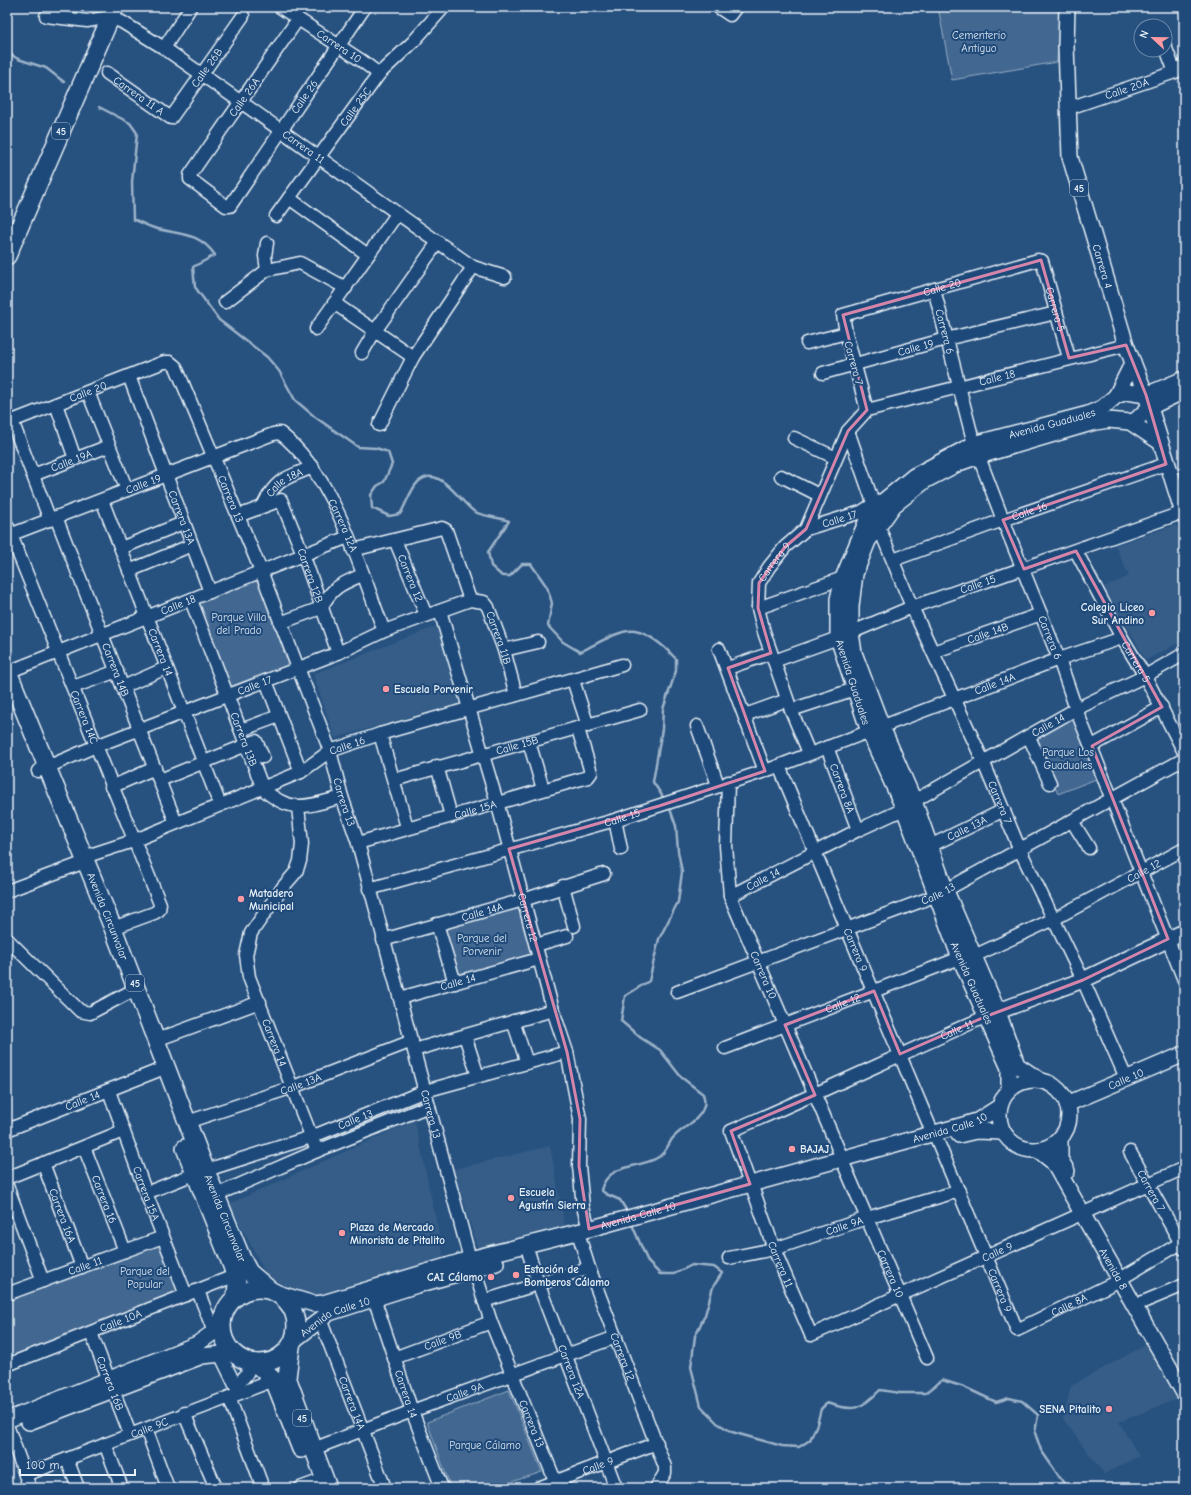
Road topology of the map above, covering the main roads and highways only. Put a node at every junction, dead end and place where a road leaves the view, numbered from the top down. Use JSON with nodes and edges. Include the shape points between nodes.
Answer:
{"nodes":[{"id":1,"x":1067,"y":7,"type":"edge"},
{"id":2,"x":108,"y":13,"type":"edge"},
{"id":3,"x":7,"y":232,"type":"edge"},
{"id":4,"x":7,"y":256,"type":"edge"},
{"id":5,"x":1133,"y":362,"type":"junction"},
{"id":6,"x":1184,"y":379,"type":"edge"},
{"id":7,"x":1184,"y":391,"type":"edge"},
{"id":8,"x":1116,"y":396,"type":"junction"},
{"id":9,"x":1148,"y":401,"type":"junction"},
{"id":10,"x":1130,"y":422,"type":"junction"},
{"id":11,"x":1160,"y":442,"type":"junction"},
{"id":12,"x":977,"y":450,"type":"junction"},
{"id":13,"x":1184,"y":514,"type":"edge"},
{"id":14,"x":844,"y":636,"type":"junction"},
{"id":15,"x":8,"y":671,"type":"edge"},
{"id":16,"x":7,"y":696,"type":"edge"},
{"id":17,"x":876,"y":729,"type":"junction"},
{"id":18,"x":43,"y":769,"type":"junction"},
{"id":19,"x":909,"y":805,"type":"junction"},
{"id":20,"x":81,"y":861,"type":"junction"},
{"id":21,"x":941,"y":893,"type":"junction"},
{"id":22,"x":1184,"y":932,"type":"edge"},
{"id":23,"x":992,"y":1014,"type":"junction"},
{"id":24,"x":1184,"y":1054,"type":"edge"},
{"id":25,"x":1038,"y":1080,"type":"junction"},
{"id":26,"x":1009,"y":1090,"type":"junction"},
{"id":27,"x":1067,"y":1104,"type":"junction"},
{"id":28,"x":999,"y":1107,"type":"junction"},
{"id":29,"x":1003,"y":1132,"type":"junction"},
{"id":30,"x":935,"y":1137,"type":"junction"},
{"id":31,"x":1060,"y":1139,"type":"junction"},
{"id":32,"x":1038,"y":1150,"type":"junction"},
{"id":33,"x":200,"y":1173,"type":"junction"},
{"id":34,"x":210,"y":1198,"type":"junction"},
{"id":35,"x":1087,"y":1211,"type":"junction"},
{"id":36,"x":584,"y":1234,"type":"junction"},
{"id":37,"x":472,"y":1264,"type":"junction"},
{"id":38,"x":1124,"y":1277,"type":"junction"},
{"id":39,"x":272,"y":1291,"type":"junction"},
{"id":40,"x":236,"y":1296,"type":"junction"},
{"id":41,"x":218,"y":1326,"type":"junction"},
{"id":42,"x":292,"y":1343,"type":"junction"},
{"id":43,"x":200,"y":1350,"type":"junction"},
{"id":44,"x":226,"y":1353,"type":"junction"},
{"id":45,"x":254,"y":1364,"type":"junction"},
{"id":46,"x":1184,"y":1373,"type":"edge"},
{"id":47,"x":1184,"y":1393,"type":"edge"},
{"id":48,"x":7,"y":1426,"type":"edge"},
{"id":49,"x":317,"y":1485,"type":"edge"}],
"edges":[{"from":1,"to":5,"type":"main road","name":"Carrera 4","number":"45","via":[[1070,157]]},
{"from":2,"to":3,"type":"highway","number":"45"},
{"from":2,"to":4,"type":"highway","number":"45"},
{"from":5,"to":8,"type":"main road"},
{"from":5,"to":9,"type":"main road","name":"Carrera 4","number":"45"},
{"from":6,"to":9,"type":"main road"},
{"from":7,"to":9,"type":"main road"},
{"from":8,"to":9,"type":"main road","via":[[1127,392]]},
{"from":8,"to":12,"type":"main road","name":"Avenida Guaduales","via":[[1102,408],[1088,414]]},
{"from":9,"to":10,"type":"main road","via":[[1141,417]]},
{"from":9,"to":11,"type":"main road","name":"Carrera 4","number":"45"},
{"from":10,"to":11,"type":"main road"},
{"from":10,"to":12,"type":"main road","name":"Avenida Guaduales","via":[[1108,420],[1091,423]]},
{"from":11,"to":13,"type":"main road","name":"Carrera 4","number":"45"},
{"from":12,"to":14,"type":"main road","name":"Avenida Guaduales","via":[[959,464],[926,480],[894,505],[878,525],[868,541],[855,574]]},
{"from":12,"to":14,"type":"main road","name":"Avenida Guaduales","via":[[914,476],[874,507],[857,541],[838,598]]},
{"from":14,"to":17,"type":"main road","name":"Avenida Guaduales","via":[[854,653]]},
{"from":14,"to":17,"type":"main road","name":"Avenida Guaduales","via":[[855,689]]},
{"from":15,"to":18,"type":"highway","name":"Avenida Circunvalar","number":"45"},
{"from":16,"to":18,"type":"highway","name":"Avenida Circunvalar","number":"45"},
{"from":17,"to":19,"type":"main road","name":"Avenida Guaduales"},
{"from":18,"to":20,"type":"highway","name":"Avenida Circunvalar","number":"45"},
{"from":19,"to":21,"type":"main road","name":"Avenida Guaduales"},
{"from":19,"to":21,"type":"main road","name":"Avenida Guaduales","via":[[930,846]]},
{"from":20,"to":33,"type":"highway","name":"Avenida Circunvalar","number":"45","via":[[157,1071]]},
{"from":20,"to":33,"type":"highway","name":"Avenida Circunvalar","number":"45","via":[[114,928],[187,1122]]},
{"from":21,"to":23,"type":"main road","name":"Avenida Guaduales"},
{"from":22,"to":23,"type":"main road","name":"Calle 11","via":[[1082,980]]},
{"from":23,"to":25,"type":"main road","name":"Avenida Guaduales","via":[[1017,1065]]},
{"from":23,"to":26,"type":"main road","name":"Avenida Guaduales","via":[[1008,1068]]},
{"from":24,"to":27,"type":"main road","name":"Calle 10"},
{"from":25,"to":26,"type":"main road","via":[[1022,1081]]},
{"from":25,"to":27,"type":"main road","via":[[1056,1087]]},
{"from":26,"to":28,"type":"main road"},
{"from":27,"to":31,"type":"main road","via":[[1068,1122]]},
{"from":28,"to":29,"type":"main road","via":[[998,1116]]},
{"from":28,"to":30,"type":"main road","name":"Avenida Calle 10","via":[[977,1121]]},
{"from":29,"to":30,"type":"main road","name":"Avenida Calle 10","via":[[976,1131]]},
{"from":29,"to":32,"type":"main road","via":[[1018,1146]]},
{"from":30,"to":36,"type":"main road","name":"Avenida Calle 10"},
{"from":31,"to":32,"type":"main road"},
{"from":31,"to":35,"type":"main road","name":"Avenida 8","via":[[1060,1159]]},
{"from":32,"to":35,"type":"main road","name":"Avenida 8","via":[[1053,1162]]},
{"from":33,"to":34,"type":"highway","name":"Avenida Circunvalar","number":"45"},
{"from":34,"to":39,"type":"highway","name":"Avenida Circunvalar","number":"45","via":[[249,1272]]},
{"from":34,"to":40,"type":"highway","name":"Avenida Circunvalar","number":"45","via":[[237,1283]]},
{"from":35,"to":38,"type":"main road","name":"Avenida 8"},
{"from":36,"to":37,"type":"main road","name":"Avenida Calle 10"},
{"from":36,"to":37,"type":"main road","name":"Avenida Calle 10","via":[[529,1254]]},
{"from":37,"to":39,"type":"main road","name":"Avenida Calle 10","via":[[314,1304]]},
{"from":37,"to":42,"type":"main road","name":"Avenida Calle 10","via":[[329,1313]]},
{"from":38,"to":46,"type":"main road","name":"Avenida 8","via":[[1143,1302]]},
{"from":38,"to":47,"type":"main road","name":"Avenida 8"},
{"from":39,"to":40,"type":"highway","via":[[249,1290]]},
{"from":39,"to":42,"type":"highway","via":[[286,1300],[294,1312],[296,1326]]},
{"from":40,"to":41,"type":"highway","via":[[228,1305]]},
{"from":41,"to":43,"type":"main road"},
{"from":41,"to":44,"type":"highway"},
{"from":42,"to":45,"type":"highway","via":[[281,1357],[270,1362]]},
{"from":42,"to":49,"type":"highway","number":"45","via":[[287,1377],[313,1449]]},
{"from":43,"to":44,"type":"main road"},
{"from":43,"to":48,"type":"main road"},
{"from":44,"to":45,"type":"highway"},
{"from":45,"to":49,"type":"highway","number":"45","via":[[274,1380]]}]}
